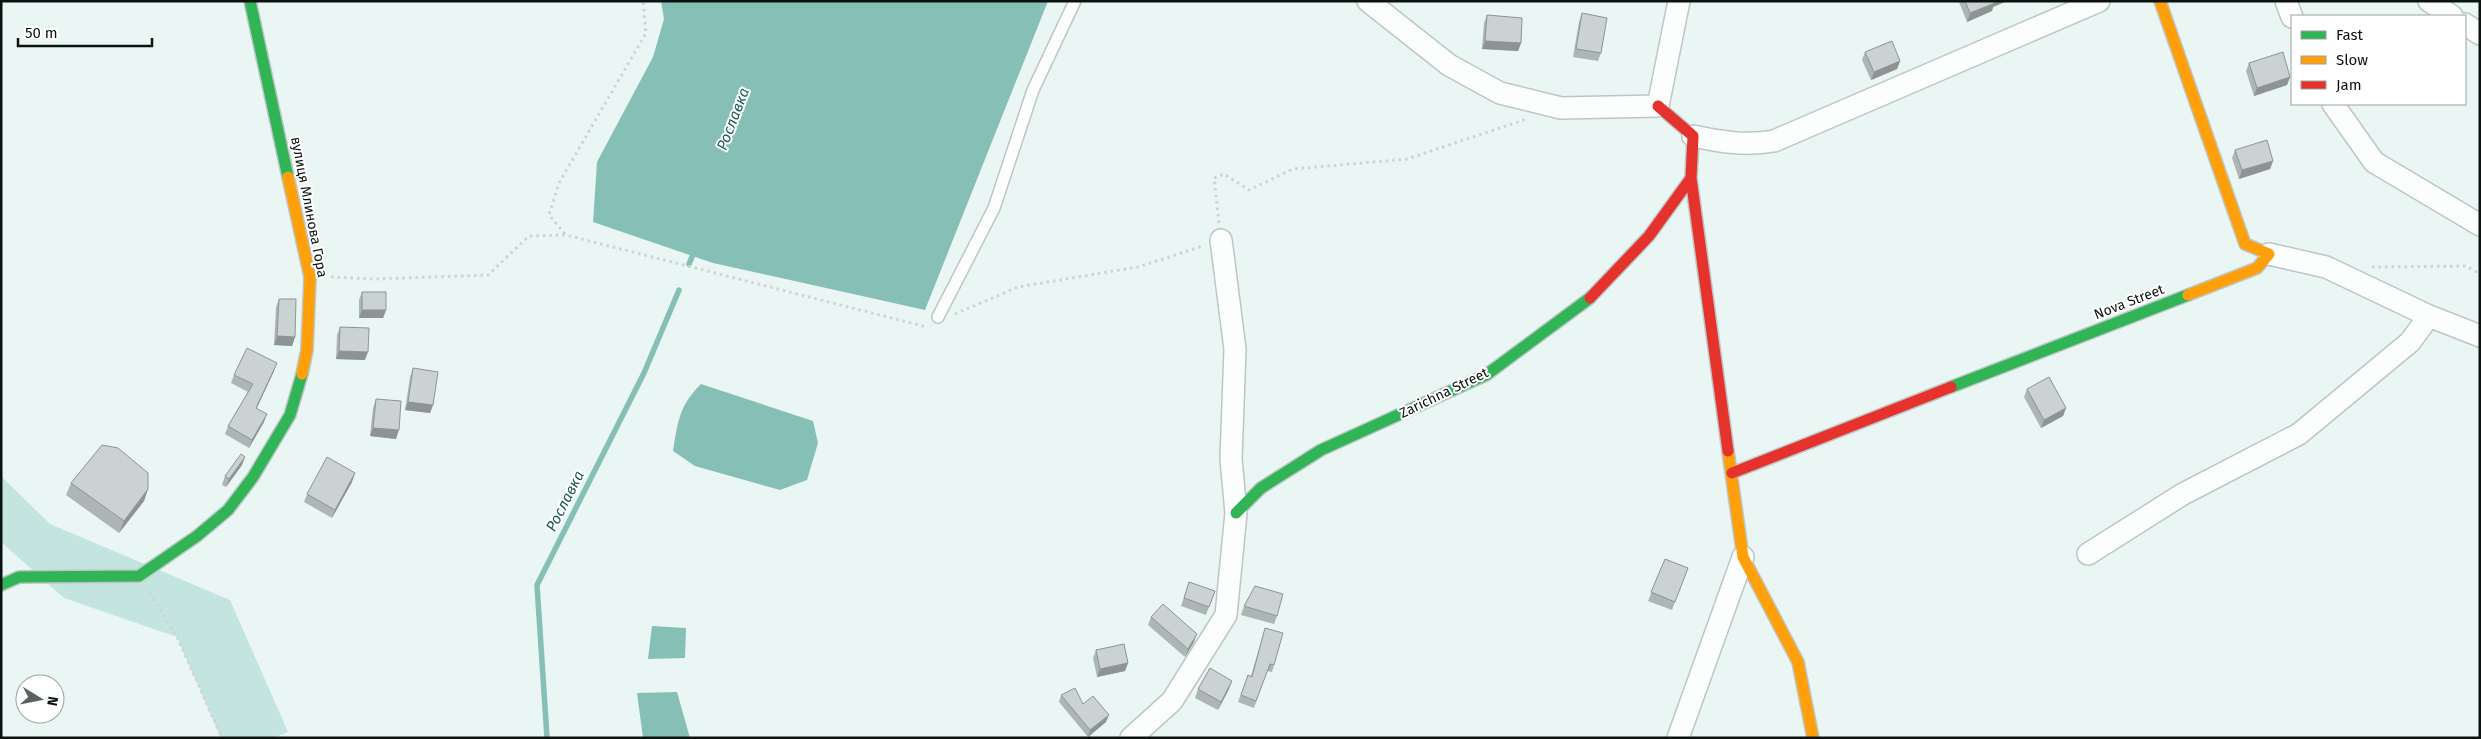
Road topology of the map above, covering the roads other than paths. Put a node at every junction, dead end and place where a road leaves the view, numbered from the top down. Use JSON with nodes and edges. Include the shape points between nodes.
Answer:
{"nodes":[{"id":1,"x":250,"y":1,"type":"edge"},
{"id":2,"x":1075,"y":1,"type":"edge"},
{"id":3,"x":1368,"y":1,"type":"edge"},
{"id":4,"x":1678,"y":1,"type":"edge"},
{"id":5,"x":2099,"y":1,"type":"edge"},
{"id":6,"x":2160,"y":1,"type":"edge"},
{"id":7,"x":2286,"y":1,"type":"edge"},
{"id":8,"x":2291,"y":15,"type":"edge"},
{"id":9,"x":2466,"y":25,"type":"edge"},
{"id":10,"x":2480,"y":34,"type":"edge"},
{"id":11,"x":2334,"y":105,"type":"edge"},
{"id":12,"x":1658,"y":106,"type":"junction"},
{"id":13,"x":1693,"y":136,"type":"junction"},
{"id":14,"x":1690,"y":178,"type":"junction"},
{"id":15,"x":2480,"y":225,"type":"edge"},
{"id":16,"x":1221,"y":240,"type":"road end"},
{"id":17,"x":2268,"y":254,"type":"junction"},
{"id":18,"x":2429,"y":316,"type":"junction"},
{"id":19,"x":938,"y":317,"type":"road end"},
{"id":20,"x":2480,"y":336,"type":"edge"},
{"id":21,"x":1732,"y":473,"type":"junction"},
{"id":22,"x":1236,"y":513,"type":"junction"},
{"id":23,"x":2088,"y":554,"type":"dead end"},
{"id":24,"x":1743,"y":557,"type":"junction"},
{"id":25,"x":1,"y":585,"type":"edge"},
{"id":26,"x":1131,"y":738,"type":"edge"},
{"id":27,"x":1678,"y":738,"type":"edge"},
{"id":28,"x":1813,"y":738,"type":"edge"}],
"edges":[{"from":1,"to":25,"type":"street","name":"вулиця Млинова Гора","via":[[310,277],[307,350],[290,415],[253,477],[228,510],[139,576],[20,577]]},
{"from":2,"to":19,"type":"lane","via":[[1033,90],[994,208]]},
{"from":3,"to":12,"type":"street","via":[[1450,64],[1500,93],[1561,108]]},
{"from":4,"to":12,"type":"street"},
{"from":5,"to":13,"type":"street","via":[[1774,141],[1734,144]]},
{"from":6,"to":17,"type":"street","via":[[2245,244]]},
{"from":7,"to":8,"type":"street"},
{"from":9,"to":10,"type":"street"},
{"from":11,"to":15,"type":"street","via":[[2374,162]]},
{"from":12,"to":13,"type":"street"},
{"from":13,"to":14,"type":"street"},
{"from":14,"to":21,"type":"street"},
{"from":14,"to":22,"type":"street","name":"Zarichna Street","via":[[1649,236],[1584,304],[1486,375],[1321,450],[1261,488]]},
{"from":16,"to":22,"type":"street","via":[[1235,349],[1232,459]]},
{"from":17,"to":18,"type":"street","via":[[2326,267]]},
{"from":17,"to":21,"type":"street","name":"Nova Street","via":[[2257,268]]},
{"from":18,"to":20,"type":"street"},
{"from":18,"to":23,"type":"street","via":[[2410,342],[2299,434],[2183,494]]},
{"from":21,"to":24,"type":"street"},
{"from":22,"to":26,"type":"street","via":[[1226,615],[1172,701]]},
{"from":24,"to":27,"type":"street"},
{"from":24,"to":28,"type":"street","via":[[1798,662]]}]}
